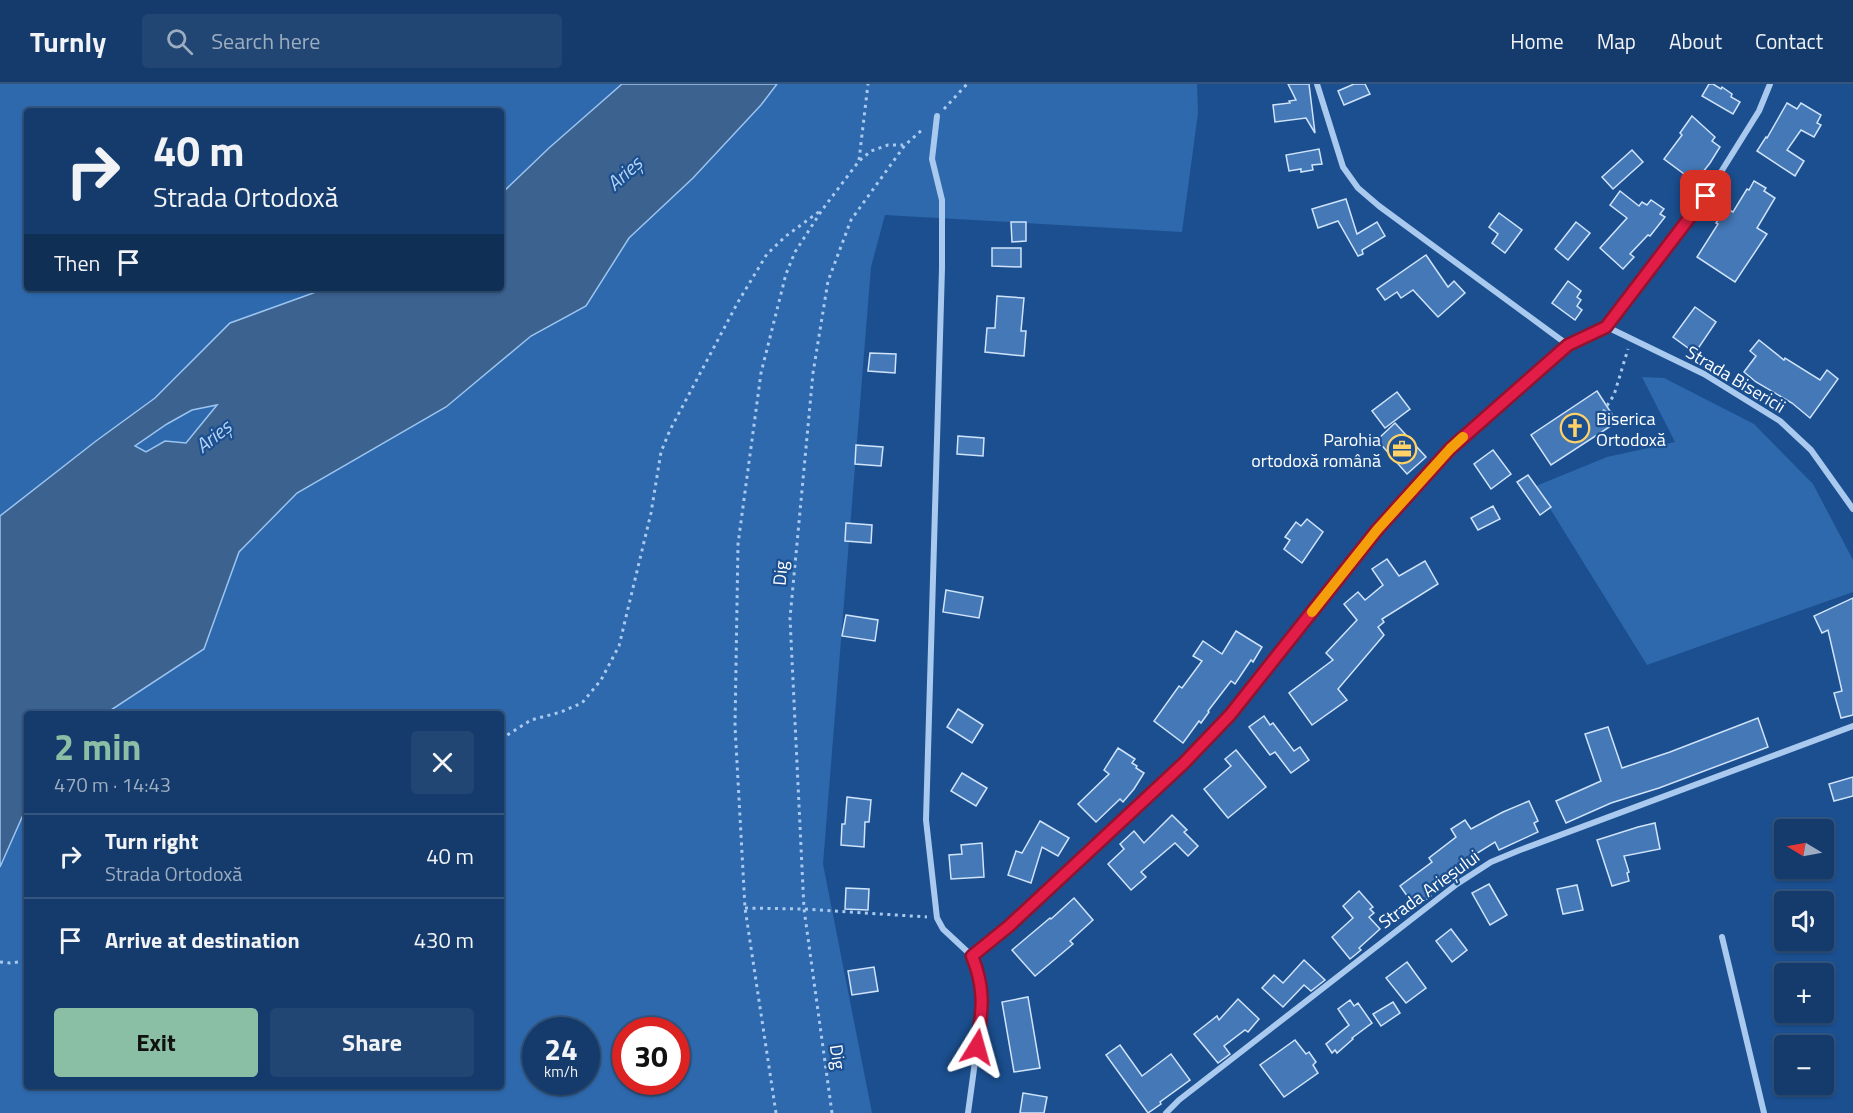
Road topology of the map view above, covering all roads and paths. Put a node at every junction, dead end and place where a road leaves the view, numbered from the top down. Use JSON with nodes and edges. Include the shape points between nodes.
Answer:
{"nodes":[{"id":1,"x":868,"y":84,"type":"edge"},
{"id":2,"x":967,"y":84,"type":"edge"},
{"id":3,"x":1317,"y":84,"type":"edge"},
{"id":4,"x":1770,"y":84,"type":"edge"},
{"id":5,"x":937,"y":116,"type":"junction"},
{"id":6,"x":904,"y":145,"type":"junction"},
{"id":7,"x":859,"y":161,"type":"junction"},
{"id":8,"x":822,"y":210,"type":"junction"},
{"id":9,"x":1606,"y":327,"type":"junction"},
{"id":10,"x":1630,"y":338,"type":"junction"},
{"id":11,"x":1568,"y":345,"type":"junction"},
{"id":12,"x":1603,"y":412,"type":"dead end"},
{"id":13,"x":1853,"y":510,"type":"edge"},
{"id":14,"x":1853,"y":726,"type":"edge"},
{"id":15,"x":504,"y":737,"type":"edge"},
{"id":16,"x":744,"y":908,"type":"junction"},
{"id":17,"x":804,"y":909,"type":"junction"},
{"id":18,"x":937,"y":918,"type":"junction"},
{"id":19,"x":1722,"y":937,"type":"dead end"},
{"id":20,"x":972,"y":956,"type":"junction"},
{"id":21,"x":24,"y":961,"type":"edge"},
{"id":22,"x":0,"y":962,"type":"edge"},
{"id":23,"x":776,"y":1113,"type":"edge"},
{"id":24,"x":832,"y":1113,"type":"edge"},
{"id":25,"x":968,"y":1113,"type":"edge"},
{"id":26,"x":1166,"y":1113,"type":"edge"},
{"id":27,"x":1764,"y":1113,"type":"edge"}],
"edges":[{"from":1,"to":7,"type":"path"},
{"from":2,"to":5,"type":"path","name":"Dig"},
{"from":3,"to":11,"type":"street","via":[[1343,167],[1358,188],[1378,207]]},
{"from":4,"to":9,"type":"street","via":[[1759,111],[1706,196]]},
{"from":5,"to":6,"type":"path","name":"Dig"},
{"from":5,"to":18,"type":"street","via":[[932,159],[942,200],[942,268],[926,820]]},
{"from":6,"to":7,"type":"path","via":[[871,151]]},
{"from":6,"to":17,"type":"path","name":"Dig","via":[[851,220],[828,281],[813,373],[789,618]]},
{"from":7,"to":8,"type":"path"},
{"from":8,"to":15,"type":"path","via":[[767,254],[670,430],[661,452],[620,646],[601,680],[582,703],[531,720]]},
{"from":8,"to":16,"type":"path","via":[[786,274],[762,373],[738,544],[735,726]]},
{"from":9,"to":10,"type":"street","name":"Strada Bisericii"},
{"from":9,"to":11,"type":"street"},
{"from":10,"to":12,"type":"path","via":[[1614,395]]},
{"from":10,"to":13,"type":"street","name":"Strada Bisericii","via":[[1704,374],[1780,421],[1811,450]]},
{"from":11,"to":20,"type":"street","via":[[1450,449],[1377,530],[1230,715],[1184,763]]},
{"from":14,"to":26,"type":"street","name":"Strada Arieșului","via":[[1491,862],[1457,884]]},
{"from":16,"to":17,"type":"path"},
{"from":16,"to":23,"type":"path"},
{"from":17,"to":18,"type":"path"},
{"from":17,"to":24,"type":"path","name":"Dig"},
{"from":18,"to":20,"type":"street","via":[[943,929]]},
{"from":19,"to":27,"type":"street"},
{"from":20,"to":25,"type":"street","via":[[983,1003]]},
{"from":21,"to":22,"type":"path"}]}
